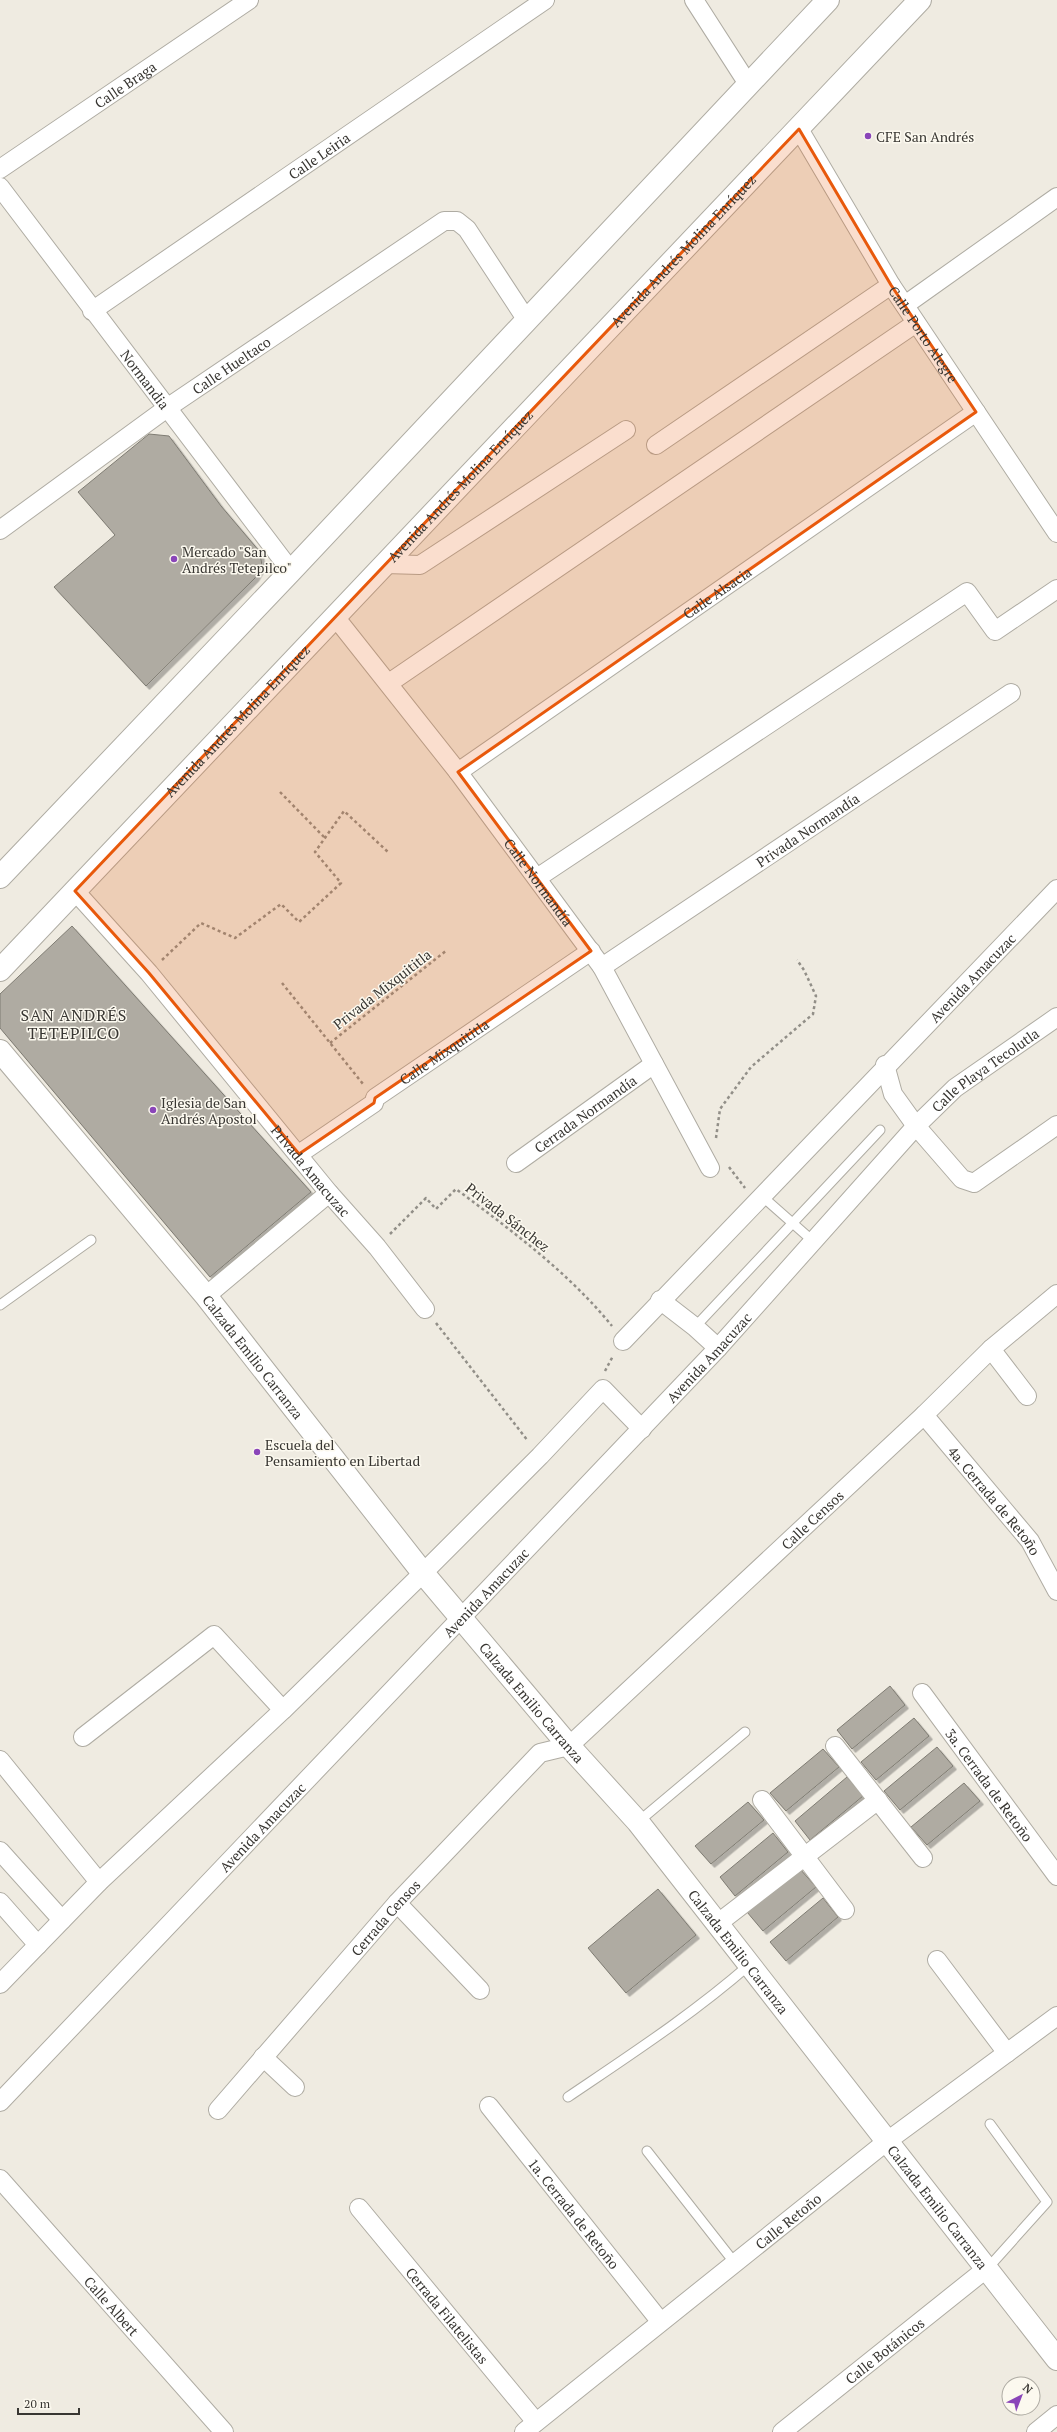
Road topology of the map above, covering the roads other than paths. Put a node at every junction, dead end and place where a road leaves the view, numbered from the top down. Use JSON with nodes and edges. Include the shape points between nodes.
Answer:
{"nodes":[{"id":1,"x":249,"y":0,"type":"edge"},
{"id":2,"x":545,"y":0,"type":"edge"},
{"id":3,"x":694,"y":0,"type":"edge"},
{"id":4,"x":828,"y":0,"type":"edge"},
{"id":5,"x":920,"y":0,"type":"edge"},
{"id":6,"x":748,"y":84,"type":"junction"},
{"id":7,"x":799,"y":129,"type":"junction"},
{"id":8,"x":0,"y":169,"type":"edge"},
{"id":9,"x":0,"y":187,"type":"edge"},
{"id":10,"x":1057,"y":197,"type":"edge"},
{"id":11,"x":891,"y":285,"type":"junction"},
{"id":12,"x":905,"y":305,"type":"junction"},
{"id":13,"x":92,"y":311,"type":"junction"},
{"id":14,"x":526,"y":319,"type":"junction"},
{"id":15,"x":916,"y":323,"type":"junction"},
{"id":16,"x":166,"y":408,"type":"junction"},
{"id":17,"x":976,"y":412,"type":"junction"},
{"id":18,"x":626,"y":430,"type":"dead end"},
{"id":19,"x":656,"y":445,"type":"dead end"},
{"id":20,"x":0,"y":530,"type":"edge"},
{"id":21,"x":1057,"y":534,"type":"edge"},
{"id":22,"x":385,"y":564,"type":"junction"},
{"id":23,"x":291,"y":571,"type":"junction"},
{"id":24,"x":1057,"y":589,"type":"edge"},
{"id":25,"x":336,"y":618,"type":"junction"},
{"id":26,"x":389,"y":684,"type":"junction"},
{"id":27,"x":1011,"y":692,"type":"dead end"},
{"id":28,"x":458,"y":772,"type":"junction"},
{"id":29,"x":0,"y":877,"type":"edge"},
{"id":30,"x":537,"y":878,"type":"junction"},
{"id":31,"x":1057,"y":889,"type":"edge"},
{"id":32,"x":75,"y":891,"type":"junction"},
{"id":33,"x":591,"y":951,"type":"junction"},
{"id":34,"x":602,"y":967,"type":"junction"},
{"id":35,"x":0,"y":970,"type":"edge"},
{"id":36,"x":1057,"y":1017,"type":"edge"},
{"id":37,"x":0,"y":1051,"type":"edge"},
{"id":38,"x":654,"y":1064,"type":"junction"},
{"id":39,"x":885,"y":1065,"type":"junction"},
{"id":40,"x":1057,"y":1125,"type":"edge"},
{"id":41,"x":916,"y":1126,"type":"junction"},
{"id":42,"x":880,"y":1130,"type":"dead end"},
{"id":43,"x":299,"y":1154,"type":"junction"},
{"id":44,"x":516,"y":1163,"type":"dead end"},
{"id":45,"x":719,"y":1166,"type":"road end"},
{"id":46,"x":329,"y":1193,"type":"junction"},
{"id":47,"x":763,"y":1197,"type":"junction"},
{"id":48,"x":793,"y":1225,"type":"junction"},
{"id":49,"x":91,"y":1240,"type":"dead end"},
{"id":50,"x":814,"y":1242,"type":"junction"},
{"id":51,"x":1057,"y":1294,"type":"edge"},
{"id":52,"x":206,"y":1296,"type":"junction"},
{"id":53,"x":660,"y":1300,"type":"junction"},
{"id":54,"x":0,"y":1305,"type":"edge"},
{"id":55,"x":425,"y":1309,"type":"road end"},
{"id":56,"x":696,"y":1327,"type":"junction"},
{"id":57,"x":623,"y":1341,"type":"road end"},
{"id":58,"x":718,"y":1348,"type":"junction"},
{"id":59,"x":991,"y":1349,"type":"junction"},
{"id":60,"x":1027,"y":1396,"type":"dead end"},
{"id":61,"x":924,"y":1415,"type":"junction"},
{"id":62,"x":642,"y":1429,"type":"junction"},
{"id":63,"x":423,"y":1572,"type":"junction"},
{"id":64,"x":1057,"y":1591,"type":"edge"},
{"id":65,"x":463,"y":1617,"type":"junction"},
{"id":66,"x":922,"y":1693,"type":"dead end"},
{"id":67,"x":283,"y":1710,"type":"junction"},
{"id":68,"x":745,"y":1732,"type":"dead end"},
{"id":69,"x":83,"y":1737,"type":"dead end"},
{"id":70,"x":569,"y":1746,"type":"junction"},
{"id":71,"x":835,"y":1746,"type":"dead end"},
{"id":72,"x":0,"y":1760,"type":"edge"},
{"id":73,"x":762,"y":1800,"type":"dead end"},
{"id":74,"x":878,"y":1800,"type":"junction"},
{"id":75,"x":638,"y":1822,"type":"junction"},
{"id":76,"x":0,"y":1851,"type":"edge"},
{"id":77,"x":805,"y":1855,"type":"junction"},
{"id":78,"x":923,"y":1858,"type":"dead end"},
{"id":79,"x":1057,"y":1876,"type":"edge"},
{"id":80,"x":99,"y":1882,"type":"junction"},
{"id":81,"x":0,"y":1902,"type":"edge"},
{"id":82,"x":397,"y":1903,"type":"junction"},
{"id":83,"x":845,"y":1910,"type":"dead end"},
{"id":84,"x":62,"y":1920,"type":"junction"},
{"id":85,"x":717,"y":1924,"type":"junction"},
{"id":86,"x":38,"y":1945,"type":"junction"},
{"id":87,"x":937,"y":1960,"type":"dead end"},
{"id":88,"x":749,"y":1965,"type":"junction"},
{"id":89,"x":0,"y":1984,"type":"edge"},
{"id":90,"x":480,"y":1990,"type":"dead end"},
{"id":91,"x":1057,"y":2016,"type":"edge"},
{"id":92,"x":1007,"y":2053,"type":"junction"},
{"id":93,"x":263,"y":2057,"type":"junction"},
{"id":94,"x":295,"y":2087,"type":"dead end"},
{"id":95,"x":568,"y":2097,"type":"dead end"},
{"id":96,"x":0,"y":2102,"type":"edge"},
{"id":97,"x":489,"y":2106,"type":"dead end"},
{"id":98,"x":218,"y":2110,"type":"dead end"},
{"id":99,"x":990,"y":2124,"type":"dead end"},
{"id":100,"x":886,"y":2142,"type":"junction"},
{"id":101,"x":647,"y":2151,"type":"dead end"},
{"id":102,"x":0,"y":2179,"type":"edge"},
{"id":103,"x":359,"y":2208,"type":"dead end"},
{"id":104,"x":734,"y":2262,"type":"junction"},
{"id":105,"x":986,"y":2269,"type":"junction"},
{"id":106,"x":660,"y":2321,"type":"junction"},
{"id":107,"x":1057,"y":2359,"type":"edge"},
{"id":108,"x":1057,"y":2415,"type":"edge"},
{"id":109,"x":530,"y":2427,"type":"edge"},
{"id":110,"x":224,"y":2432,"type":"edge"},
{"id":111,"x":782,"y":2432,"type":"edge"},
{"id":112,"x":1036,"y":2432,"type":"edge"}],
"edges":[{"from":1,"to":8,"type":"street","name":"Calle Braga"},
{"from":2,"to":13,"type":"street","name":"Calle Leiria"},
{"from":3,"to":6,"type":"street"},
{"from":4,"to":6,"type":"main road"},
{"from":5,"to":7,"type":"main road","name":"Avenida Andrés Molina Enríquez"},
{"from":6,"to":14,"type":"main road"},
{"from":7,"to":11,"type":"street","name":"Calle Porto Alegre"},
{"from":7,"to":22,"type":"main road","name":"Avenida Andrés Molina Enríquez"},
{"from":9,"to":13,"type":"street","name":"Normandia"},
{"from":10,"to":12,"type":"street"},
{"from":11,"to":12,"type":"street","name":"Calle Porto Alegre"},
{"from":11,"to":19,"type":"street"},
{"from":12,"to":15,"type":"street","name":"Calle Porto Alegre"},
{"from":13,"to":16,"type":"street","name":"Normandia"},
{"from":14,"to":16,"type":"street","name":"Calle Hueltaco","via":[[467,229],[457,221],[444,221]]},
{"from":14,"to":23,"type":"main road"},
{"from":15,"to":17,"type":"street","name":"Calle Porto Alegre"},
{"from":15,"to":26,"type":"street"},
{"from":16,"to":20,"type":"street","name":"Calle Hueltaco"},
{"from":16,"to":23,"type":"street","name":"Normandia"},
{"from":17,"to":21,"type":"street","name":"Calle Porto Alegre"},
{"from":17,"to":28,"type":"street","name":"Calle Alsacia"},
{"from":18,"to":22,"type":"street","via":[[420,565]]},
{"from":22,"to":25,"type":"main road","name":"Avenida Andrés Molina Enríquez"},
{"from":23,"to":29,"type":"main road"},
{"from":24,"to":30,"type":"street","via":[[995,631],[967,592]]},
{"from":25,"to":26,"type":"street","name":"Calle Normandía"},
{"from":25,"to":32,"type":"main road","name":"Avenida Andrés Molina Enríquez"},
{"from":26,"to":28,"type":"street","name":"Calle Normandía"},
{"from":27,"to":34,"type":"street","name":"Privada Normandía"},
{"from":28,"to":30,"type":"street","name":"Calle Normandía"},
{"from":30,"to":33,"type":"street","name":"Calle Normandía"},
{"from":31,"to":39,"type":"street","name":"Avenida Amacuzac"},
{"from":32,"to":35,"type":"main road","name":"Avenida Andrés Molina Enríquez"},
{"from":32,"to":43,"type":"street","name":"Privada Amacuzac","via":[[149,973]]},
{"from":33,"to":34,"type":"street","name":"Calle Normandía"},
{"from":33,"to":43,"type":"street","name":"Calle Mixquititla","via":[[375,1098],[374,1103]]},
{"from":34,"to":38,"type":"street","name":"Calle Normandía"},
{"from":36,"to":41,"type":"street","name":"Calle Playa Tecolutla","via":[[955,1088]]},
{"from":37,"to":52,"type":"main road","name":"Calzada Emilio Carranza"},
{"from":38,"to":44,"type":"street","name":"Cerrada Normandía"},
{"from":38,"to":45,"type":"street","name":"Calle Normandía"},
{"from":39,"to":41,"type":"street","via":[[893,1094]]},
{"from":39,"to":47,"type":"street","name":"Avenida Amacuzac"},
{"from":40,"to":41,"type":"street","via":[[974,1183],[962,1179]]},
{"from":41,"to":50,"type":"street","name":"Avenida Amacuzac"},
{"from":42,"to":48,"type":"lane"},
{"from":43,"to":46,"type":"street","name":"Privada Amacuzac"},
{"from":46,"to":52,"type":"street"},
{"from":46,"to":55,"type":"street","name":"Privada Amacuzac","via":[[377,1247]]},
{"from":47,"to":48,"type":"lane"},
{"from":47,"to":53,"type":"street","name":"Avenida Amacuzac"},
{"from":48,"to":50,"type":"lane"},
{"from":48,"to":56,"type":"lane"},
{"from":49,"to":54,"type":"lane"},
{"from":50,"to":58,"type":"street","name":"Avenida Amacuzac"},
{"from":51,"to":59,"type":"street","name":"Calle Censos"},
{"from":52,"to":63,"type":"main road","name":"Calzada Emilio Carranza"},
{"from":53,"to":56,"type":"street"},
{"from":53,"to":57,"type":"street","name":"Avenida Amacuzac"},
{"from":56,"to":58,"type":"street"},
{"from":58,"to":62,"type":"street","name":"Avenida Amacuzac"},
{"from":59,"to":60,"type":"street"},
{"from":59,"to":61,"type":"street","name":"Calle Censos"},
{"from":61,"to":64,"type":"street","name":"4a. Cerrada de Retoño","via":[[1030,1541]]},
{"from":61,"to":70,"type":"street","name":"Calle Censos"},
{"from":62,"to":63,"type":"street","via":[[603,1389],[540,1456]]},
{"from":62,"to":65,"type":"street","name":"Avenida Amacuzac"},
{"from":63,"to":65,"type":"main road","name":"Calzada Emilio Carranza"},
{"from":63,"to":67,"type":"street"},
{"from":65,"to":70,"type":"main road","name":"Calzada Emilio Carranza"},
{"from":65,"to":96,"type":"street","name":"Avenida Amacuzac"},
{"from":66,"to":79,"type":"street","name":"3a. Cerrada de Retoño"},
{"from":67,"to":69,"type":"street","via":[[214,1634]]},
{"from":67,"to":80,"type":"street"},
{"from":68,"to":75,"type":"lane"},
{"from":70,"to":75,"type":"main road","name":"Calzada Emilio Carranza"},
{"from":70,"to":82,"type":"street","name":"Cerrada Censos","via":[[540,1753]]},
{"from":71,"to":74,"type":"street"},
{"from":72,"to":80,"type":"street"},
{"from":73,"to":77,"type":"street"},
{"from":74,"to":77,"type":"street"},
{"from":74,"to":78,"type":"street"},
{"from":75,"to":85,"type":"main road","name":"Calzada Emilio Carranza"},
{"from":76,"to":84,"type":"street"},
{"from":77,"to":83,"type":"street"},
{"from":77,"to":85,"type":"street"},
{"from":80,"to":84,"type":"street"},
{"from":81,"to":86,"type":"street"},
{"from":82,"to":90,"type":"street"},
{"from":82,"to":93,"type":"street","name":"Cerrada Censos"},
{"from":84,"to":86,"type":"street"},
{"from":85,"to":88,"type":"main road","name":"Calzada Emilio Carranza"},
{"from":86,"to":89,"type":"street"},
{"from":87,"to":92,"type":"street"},
{"from":88,"to":95,"type":"lane","via":[[646,2045]]},
{"from":88,"to":100,"type":"main road","name":"Calzada Emilio Carranza"},
{"from":91,"to":92,"type":"street","name":"Calle Retoño"},
{"from":92,"to":100,"type":"street","name":"Calle Retoño"},
{"from":93,"to":94,"type":"street"},
{"from":93,"to":98,"type":"street","name":"Cerrada Censos"},
{"from":97,"to":106,"type":"street","name":"1a. Cerrada de Retoño"},
{"from":99,"to":105,"type":"lane","via":[[1047,2202]]},
{"from":100,"to":104,"type":"street","name":"Calle Retoño"},
{"from":100,"to":105,"type":"main road","name":"Calzada Emilio Carranza"},
{"from":101,"to":104,"type":"lane"},
{"from":102,"to":110,"type":"street","name":"Calle Albert"},
{"from":103,"to":109,"type":"street","name":"Cerrada Filatelistas"},
{"from":104,"to":106,"type":"street","name":"Calle Retoño"},
{"from":105,"to":107,"type":"main road","name":"Calzada Emilio Carranza"},
{"from":105,"to":111,"type":"street","name":"Calle Botánicos"},
{"from":106,"to":109,"type":"street","name":"Calle Retoño"},
{"from":108,"to":112,"type":"street"}]}
